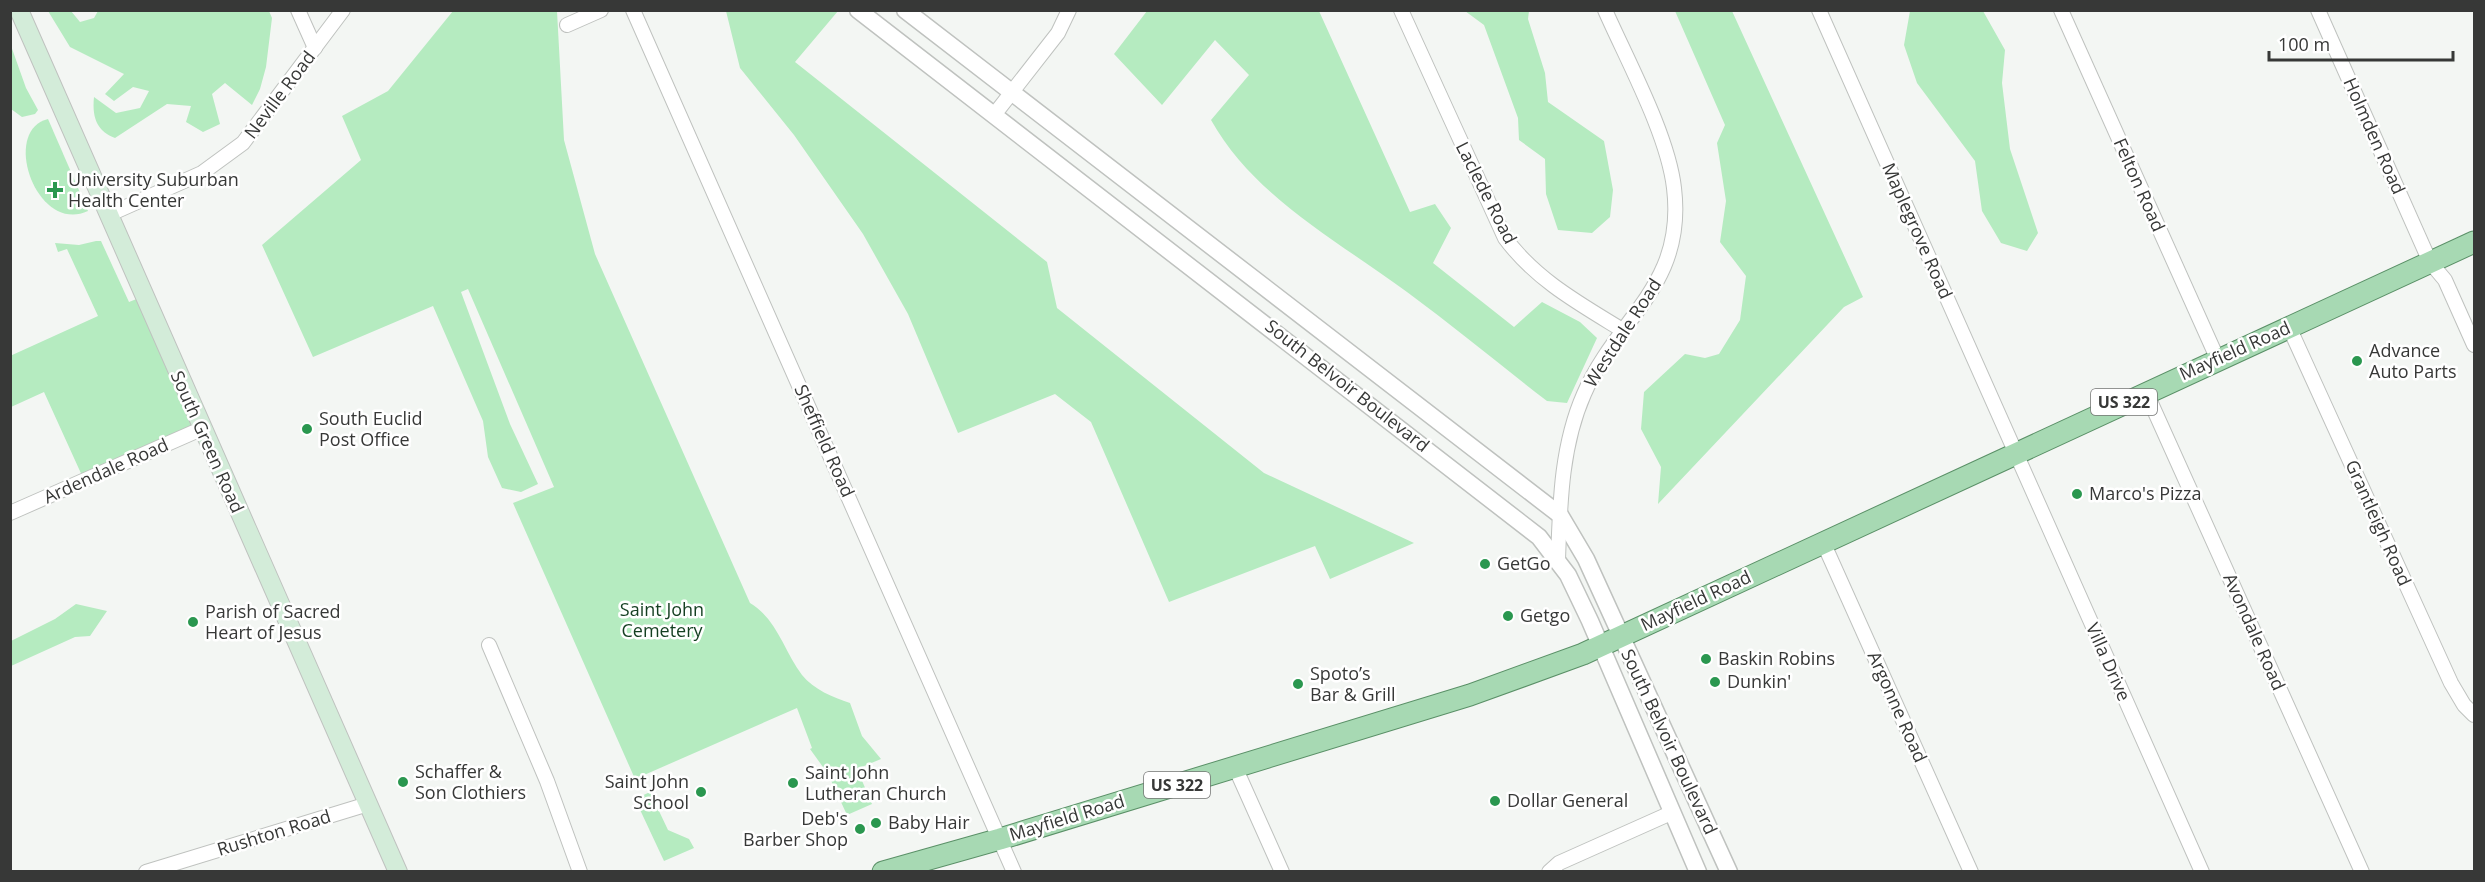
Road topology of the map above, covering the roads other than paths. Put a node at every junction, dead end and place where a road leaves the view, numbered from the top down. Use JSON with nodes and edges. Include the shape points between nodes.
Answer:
{"nodes":[{"id":1,"x":19,"y":10,"type":"edge"},
{"id":2,"x":298,"y":10,"type":"edge"},
{"id":3,"x":343,"y":10,"type":"edge"},
{"id":4,"x":601,"y":10,"type":"edge"},
{"id":5,"x":633,"y":10,"type":"edge"},
{"id":6,"x":858,"y":10,"type":"edge"},
{"id":7,"x":905,"y":10,"type":"edge"},
{"id":8,"x":1069,"y":10,"type":"edge"},
{"id":9,"x":1401,"y":10,"type":"edge"},
{"id":10,"x":1605,"y":10,"type":"edge"},
{"id":11,"x":1819,"y":10,"type":"edge"},
{"id":12,"x":2061,"y":10,"type":"edge"},
{"id":13,"x":2318,"y":10,"type":"edge"},
{"id":14,"x":567,"y":25,"type":"dead end"},
{"id":15,"x":315,"y":48,"type":"junction"},
{"id":16,"x":1012,"y":92,"type":"junction"},
{"id":17,"x":994,"y":115,"type":"junction"},
{"id":18,"x":110,"y":214,"type":"junction"},
{"id":19,"x":2475,"y":242,"type":"edge"},
{"id":20,"x":2430,"y":262,"type":"junction"},
{"id":21,"x":2289,"y":327,"type":"junction"},
{"id":22,"x":1624,"y":331,"type":"junction"},
{"id":23,"x":2475,"y":345,"type":"edge"},
{"id":24,"x":2218,"y":360,"type":"junction"},
{"id":25,"x":2146,"y":392,"type":"junction"},
{"id":26,"x":201,"y":429,"type":"junction"},
{"id":27,"x":2015,"y":452,"type":"junction"},
{"id":28,"x":10,"y":513,"type":"edge"},
{"id":29,"x":1560,"y":515,"type":"junction"},
{"id":30,"x":1823,"y":542,"type":"junction"},
{"id":31,"x":1558,"y":560,"type":"junction"},
{"id":32,"x":1620,"y":637,"type":"junction"},
{"id":33,"x":489,"y":645,"type":"dead end"},
{"id":34,"x":1599,"y":646,"type":"junction"},
{"id":35,"x":2475,"y":715,"type":"edge"},
{"id":36,"x":1235,"y":767,"type":"junction"},
{"id":37,"x":368,"y":804,"type":"junction"},
{"id":38,"x":1671,"y":813,"type":"junction"},
{"id":39,"x":1000,"y":839,"type":"junction"},
{"id":40,"x":146,"y":872,"type":"edge"},
{"id":41,"x":398,"y":872,"type":"edge"},
{"id":42,"x":580,"y":872,"type":"edge"},
{"id":43,"x":883,"y":872,"type":"edge"},
{"id":44,"x":1014,"y":872,"type":"edge"},
{"id":45,"x":1282,"y":872,"type":"edge"},
{"id":46,"x":1550,"y":872,"type":"edge"},
{"id":47,"x":1698,"y":872,"type":"edge"},
{"id":48,"x":1729,"y":872,"type":"edge"},
{"id":49,"x":1971,"y":872,"type":"edge"},
{"id":50,"x":2202,"y":872,"type":"edge"},
{"id":51,"x":2362,"y":872,"type":"edge"}],
"edges":[{"from":1,"to":18,"type":"main road","name":"South Green Road"},
{"from":2,"to":15,"type":"street"},
{"from":3,"to":15,"type":"street","name":"Neville Road"},
{"from":4,"to":14,"type":"street"},
{"from":5,"to":39,"type":"street","name":"Sheffield Road"},
{"from":6,"to":17,"type":"street","name":"South Belvoir Boulevard"},
{"from":7,"to":16,"type":"street","name":"South Belvoir Boulevard"},
{"from":8,"to":16,"type":"street","via":[[1058,33]]},
{"from":9,"to":22,"type":"street","name":"Laclede Road","via":[[1505,238],[1529,267],[1554,288]]},
{"from":10,"to":22,"type":"street","name":"Westdale Road","via":[[1666,151],[1675,199],[1674,232],[1665,265],[1649,297]]},
{"from":11,"to":27,"type":"street","name":"Maplegrove Road"},
{"from":12,"to":24,"type":"street","name":"Felton Road"},
{"from":13,"to":20,"type":"street","name":"Holmden Road"},
{"from":15,"to":18,"type":"street","name":"Neville Road","via":[[243,143],[202,174]]},
{"from":16,"to":17,"type":"street"},
{"from":16,"to":29,"type":"street","name":"South Belvoir Boulevard"},
{"from":17,"to":31,"type":"street","name":"South Belvoir Boulevard","via":[[1513,515]]},
{"from":18,"to":26,"type":"main road","name":"South Green Road"},
{"from":19,"to":20,"type":"main road","name":"Mayfield Road","number":"US 322"},
{"from":20,"to":21,"type":"main road","name":"Mayfield Road","number":"US 322"},
{"from":20,"to":23,"type":"street","name":"Holmden Road","via":[[2445,280]]},
{"from":21,"to":24,"type":"main road","name":"Mayfield Road","number":"US 322"},
{"from":21,"to":35,"type":"street","name":"Grantleigh Road","via":[[2451,683]]},
{"from":22,"to":29,"type":"street","name":"Westdale Road","via":[[1593,375],[1581,402],[1568,445]]},
{"from":24,"to":25,"type":"main road","name":"Mayfield Road","number":"US 322"},
{"from":25,"to":27,"type":"main road","name":"Mayfield Road","number":"US 322"},
{"from":25,"to":51,"type":"street","name":"Avondale Road"},
{"from":26,"to":28,"type":"street","name":"Ardendale Road"},
{"from":26,"to":37,"type":"main road","name":"South Green Road"},
{"from":27,"to":30,"type":"main road","name":"Mayfield Road","number":"US 322"},
{"from":27,"to":50,"type":"street","name":"Villa Drive"},
{"from":29,"to":31,"type":"street","name":"Westdale Road"},
{"from":29,"to":32,"type":"street","name":"South Belvoir Boulevard","via":[[1586,559]]},
{"from":30,"to":32,"type":"main road","name":"Mayfield Road","number":"US 322"},
{"from":30,"to":49,"type":"street","name":"Argonne Road"},
{"from":31,"to":34,"type":"street","name":"South Belvoir Boulevard"},
{"from":32,"to":34,"type":"main road","name":"Mayfield Road","number":"US 322"},
{"from":32,"to":48,"type":"street","name":"South Belvoir Boulevard"},
{"from":33,"to":42,"type":"street","via":[[547,781]]},
{"from":34,"to":36,"type":"main road","name":"Mayfield Road","number":"US 322","via":[[1502,685]]},
{"from":34,"to":38,"type":"street","name":"South Belvoir Boulevard"},
{"from":36,"to":39,"type":"main road","name":"Mayfield Road","number":"US 322"},
{"from":36,"to":45,"type":"street"},
{"from":37,"to":40,"type":"street","name":"Rushton Road"},
{"from":37,"to":41,"type":"main road","name":"South Green Road"},
{"from":38,"to":46,"type":"street","via":[[1559,862]]},
{"from":38,"to":47,"type":"street","name":"South Belvoir Boulevard"},
{"from":39,"to":43,"type":"main road","name":"Mayfield Road","number":"US 322"},
{"from":39,"to":44,"type":"street","name":"Sheffield Road"}]}
